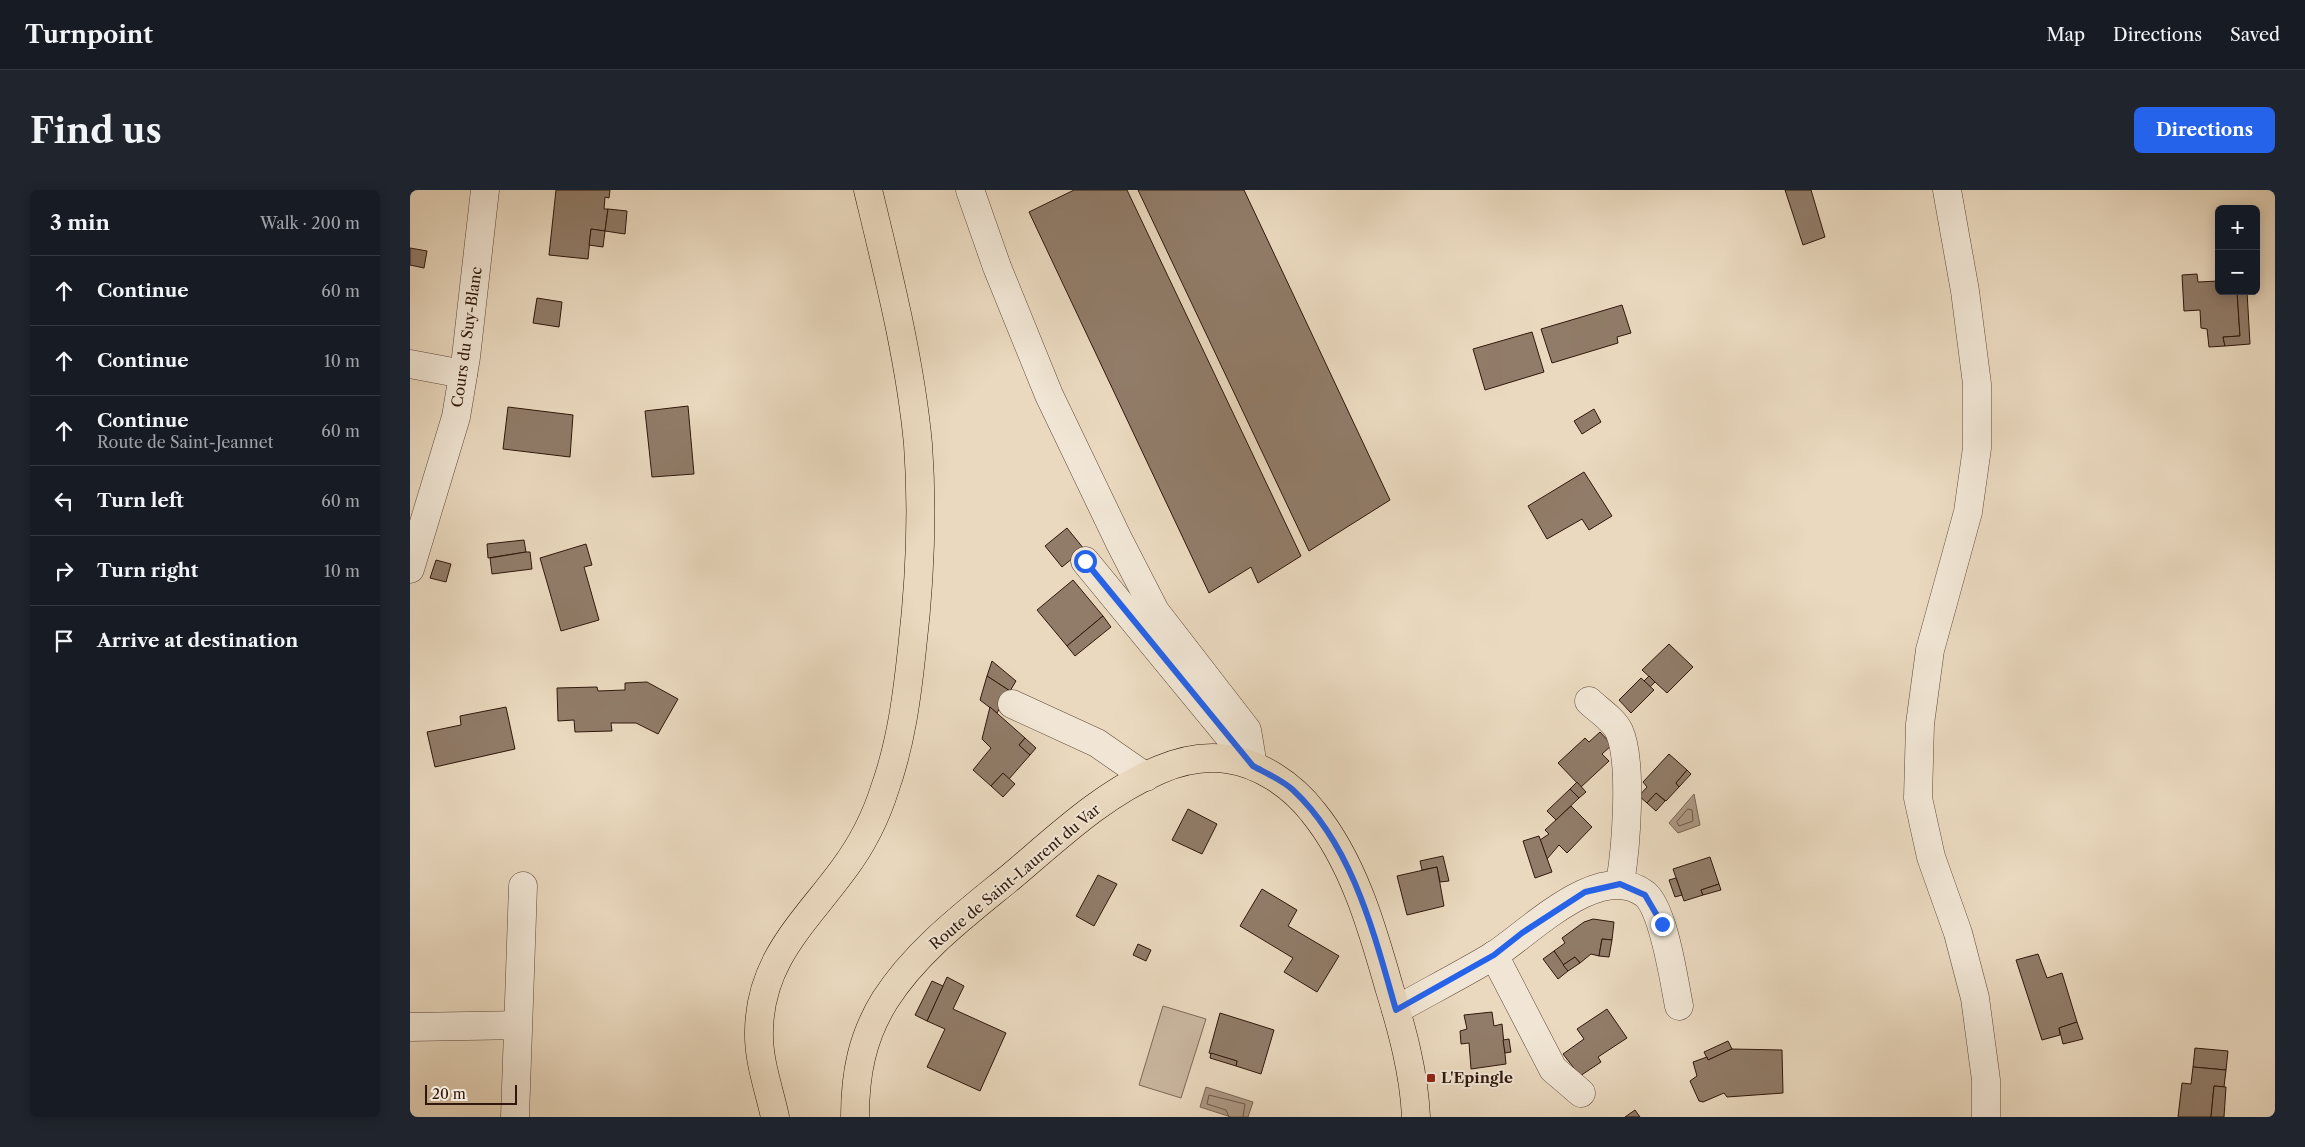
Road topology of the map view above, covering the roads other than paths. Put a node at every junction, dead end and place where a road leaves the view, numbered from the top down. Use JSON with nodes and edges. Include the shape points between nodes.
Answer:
{"nodes":[{"id":1,"x":485,"y":190,"type":"edge"},
{"id":2,"x":868,"y":190,"type":"edge"},
{"id":3,"x":970,"y":190,"type":"edge"},
{"id":4,"x":1947,"y":190,"type":"edge"},
{"id":5,"x":410,"y":364,"type":"edge"},
{"id":6,"x":463,"y":374,"type":"junction"},
{"id":7,"x":1085,"y":561,"type":"dead end"},
{"id":8,"x":410,"y":569,"type":"edge"},
{"id":9,"x":1588,"y":701,"type":"dead end"},
{"id":10,"x":1012,"y":704,"type":"dead end"},
{"id":11,"x":1264,"y":773,"type":"junction"},
{"id":12,"x":1146,"y":777,"type":"junction"},
{"id":13,"x":1620,"y":884,"type":"junction"},
{"id":14,"x":523,"y":886,"type":"dead end"},
{"id":15,"x":1494,"y":955,"type":"junction"},
{"id":16,"x":1679,"y":1006,"type":"dead end"},
{"id":17,"x":1396,"y":1010,"type":"junction"},
{"id":18,"x":517,"y":1025,"type":"junction"},
{"id":19,"x":410,"y":1027,"type":"edge"},
{"id":20,"x":1581,"y":1093,"type":"dead end"},
{"id":21,"x":515,"y":1117,"type":"edge"},
{"id":22,"x":775,"y":1117,"type":"edge"},
{"id":23,"x":855,"y":1117,"type":"edge"},
{"id":24,"x":1416,"y":1117,"type":"edge"},
{"id":25,"x":1986,"y":1117,"type":"edge"}],
"edges":[{"from":1,"to":6,"type":"street","name":"Cours du Suy-Blanc"},
{"from":2,"to":22,"type":"main road","via":[[910,380],[918,445],[919,570],[913,641],[899,738],[877,810],[845,868],[783,946],[765,986],[760,1015],[760,1047]]},
{"from":3,"to":11,"type":"street","via":[[1049,395],[1118,541],[1155,611],[1247,730]]},
{"from":4,"to":25,"type":"street","via":[[1978,384],[1977,448],[1968,512],[1930,650],[1920,724],[1918,798],[1931,857],[1958,933],[1975,998],[1986,1080]]},
{"from":5,"to":6,"type":"street"},
{"from":6,"to":8,"type":"street","name":"Cours du Suy-Blanc","via":[[456,417]]},
{"from":7,"to":11,"type":"street"},
{"from":9,"to":13,"type":"street","via":[[1618,729],[1626,754],[1625,855]]},
{"from":10,"to":12,"type":"street","via":[[1097,743]]},
{"from":11,"to":12,"type":"main road","name":"Route de Saint-Laurent du Var","via":[[1228,759],[1213,758],[1180,763]]},
{"from":11,"to":17,"type":"main road","via":[[1291,789],[1313,812],[1346,864],[1369,923]]},
{"from":12,"to":23,"type":"main road","name":"Route de Saint-Laurent du Var","via":[[1111,797],[1051,843],[963,917],[909,970],[886,999],[868,1032],[860,1055]]},
{"from":13,"to":15,"type":"street","via":[[1585,892]]},
{"from":13,"to":16,"type":"street","via":[[1645,895],[1662,924]]},
{"from":14,"to":18,"type":"street"},
{"from":15,"to":17,"type":"street"},
{"from":15,"to":20,"type":"street","via":[[1553,1069]]},
{"from":17,"to":24,"type":"main road","via":[[1413,1082]]},
{"from":18,"to":19,"type":"street"},
{"from":18,"to":21,"type":"street"}]}
